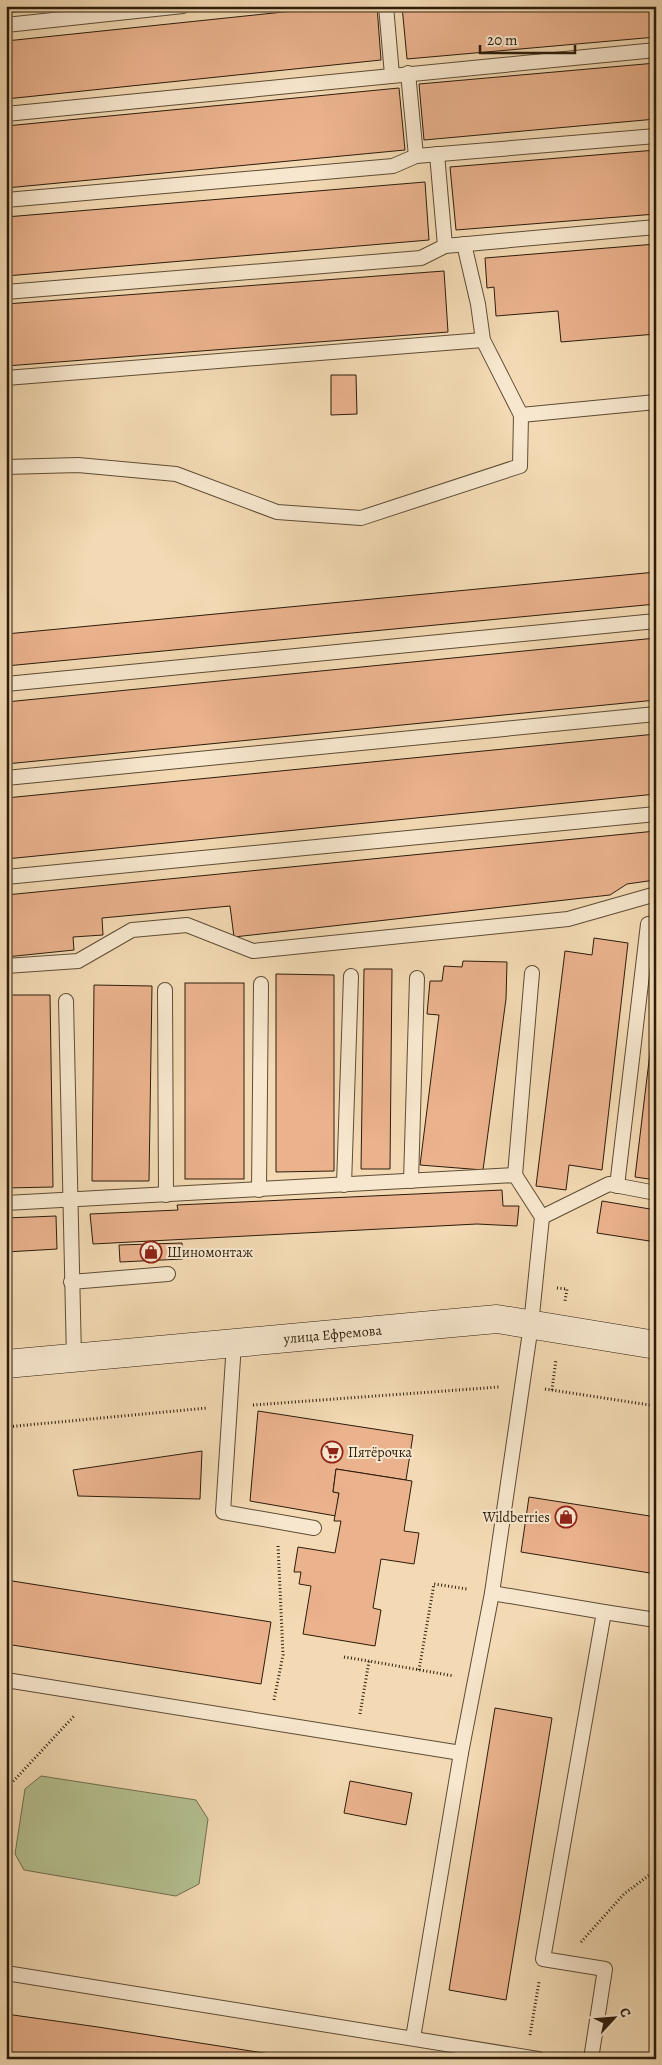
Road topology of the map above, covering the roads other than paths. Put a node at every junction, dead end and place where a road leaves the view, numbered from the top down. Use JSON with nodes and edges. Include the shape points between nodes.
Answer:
{"nodes":[{"id":1,"x":183,"y":6,"type":"edge"},
{"id":2,"x":386,"y":6,"type":"edge"},
{"id":3,"x":6,"y":25,"type":"edge"},
{"id":4,"x":656,"y":50,"type":"edge"},
{"id":5,"x":408,"y":73,"type":"junction"},
{"id":6,"x":392,"y":75,"type":"junction"},
{"id":7,"x":6,"y":114,"type":"edge"},
{"id":8,"x":656,"y":136,"type":"edge"},
{"id":9,"x":437,"y":154,"type":"junction"},
{"id":10,"x":416,"y":156,"type":"junction"},
{"id":11,"x":6,"y":200,"type":"edge"},
{"id":12,"x":656,"y":227,"type":"edge"},
{"id":13,"x":464,"y":244,"type":"junction"},
{"id":14,"x":445,"y":246,"type":"junction"},
{"id":15,"x":6,"y":292,"type":"edge"},
{"id":16,"x":482,"y":340,"type":"junction"},
{"id":17,"x":6,"y":378,"type":"edge"},
{"id":18,"x":656,"y":402,"type":"edge"},
{"id":19,"x":521,"y":415,"type":"junction"},
{"id":20,"x":6,"y":467,"type":"edge"},
{"id":21,"x":656,"y":621,"type":"edge"},
{"id":22,"x":6,"y":684,"type":"edge"},
{"id":23,"x":656,"y":714,"type":"edge"},
{"id":24,"x":6,"y":778,"type":"edge"},
{"id":25,"x":656,"y":814,"type":"edge"},
{"id":26,"x":6,"y":877,"type":"edge"},
{"id":27,"x":656,"y":894,"type":"edge"},
{"id":28,"x":648,"y":924,"type":"dead end"},
{"id":29,"x":6,"y":966,"type":"edge"},
{"id":30,"x":532,"y":973,"type":"dead end"},
{"id":31,"x":351,"y":976,"type":"dead end"},
{"id":32,"x":417,"y":978,"type":"dead end"},
{"id":33,"x":261,"y":984,"type":"dead end"},
{"id":34,"x":165,"y":990,"type":"dead end"},
{"id":35,"x":66,"y":1001,"type":"dead end"},
{"id":36,"x":515,"y":1175,"type":"junction"},
{"id":37,"x":411,"y":1181,"type":"junction"},
{"id":38,"x":344,"y":1185,"type":"junction"},
{"id":39,"x":617,"y":1186,"type":"junction"},
{"id":40,"x":258,"y":1190,"type":"junction"},
{"id":41,"x":656,"y":1193,"type":"edge"},
{"id":42,"x":166,"y":1195,"type":"junction"},
{"id":43,"x":70,"y":1200,"type":"junction"},
{"id":44,"x":6,"y":1203,"type":"edge"},
{"id":45,"x":542,"y":1217,"type":"junction"},
{"id":46,"x":168,"y":1274,"type":"dead end"},
{"id":47,"x":71,"y":1282,"type":"junction"},
{"id":48,"x":531,"y":1324,"type":"junction"},
{"id":49,"x":234,"y":1343,"type":"junction"},
{"id":50,"x":656,"y":1345,"type":"edge"},
{"id":51,"x":74,"y":1358,"type":"junction"},
{"id":52,"x":6,"y":1364,"type":"edge"},
{"id":53,"x":314,"y":1528,"type":"dead end"},
{"id":54,"x":492,"y":1593,"type":"junction"},
{"id":55,"x":604,"y":1612,"type":"junction"},
{"id":56,"x":656,"y":1620,"type":"edge"},
{"id":57,"x":6,"y":1680,"type":"edge"},
{"id":58,"x":461,"y":1753,"type":"junction"},
{"id":59,"x":6,"y":1973,"type":"edge"},
{"id":60,"x":413,"y":2038,"type":"junction"},
{"id":61,"x":532,"y":2058,"type":"edge"},
{"id":62,"x":590,"y":2059,"type":"edge"}],
"edges":[{"from":1,"to":3,"type":"lane"},
{"from":2,"to":6,"type":"lane"},
{"from":4,"to":5,"type":"lane"},
{"from":5,"to":6,"type":"lane"},
{"from":5,"to":10,"type":"lane"},
{"from":6,"to":7,"type":"lane"},
{"from":8,"to":9,"type":"lane"},
{"from":9,"to":10,"type":"lane"},
{"from":9,"to":14,"type":"lane"},
{"from":10,"to":11,"type":"lane","via":[[393,166]]},
{"from":12,"to":13,"type":"lane"},
{"from":13,"to":14,"type":"lane"},
{"from":13,"to":16,"type":"lane","via":[[478,304]]},
{"from":14,"to":15,"type":"lane","via":[[421,258]]},
{"from":16,"to":17,"type":"lane"},
{"from":16,"to":19,"type":"lane"},
{"from":18,"to":19,"type":"lane"},
{"from":19,"to":20,"type":"lane","via":[[520,466],[361,518],[277,512],[176,474],[78,465]]},
{"from":21,"to":22,"type":"lane"},
{"from":23,"to":24,"type":"lane"},
{"from":25,"to":26,"type":"lane"},
{"from":27,"to":29,"type":"lane","via":[[568,919],[253,951],[187,925],[132,930],[78,961]]},
{"from":28,"to":39,"type":"lane"},
{"from":30,"to":36,"type":"lane"},
{"from":31,"to":38,"type":"lane"},
{"from":32,"to":37,"type":"lane"},
{"from":33,"to":40,"type":"lane"},
{"from":34,"to":42,"type":"lane"},
{"from":35,"to":43,"type":"lane"},
{"from":36,"to":37,"type":"lane"},
{"from":36,"to":45,"type":"lane"},
{"from":37,"to":38,"type":"lane"},
{"from":38,"to":40,"type":"lane"},
{"from":39,"to":41,"type":"lane"},
{"from":39,"to":45,"type":"lane","via":[[609,1184]]},
{"from":40,"to":42,"type":"lane"},
{"from":42,"to":43,"type":"lane"},
{"from":43,"to":44,"type":"lane"},
{"from":43,"to":47,"type":"lane"},
{"from":45,"to":48,"type":"lane"},
{"from":46,"to":47,"type":"lane"},
{"from":47,"to":51,"type":"lane"},
{"from":48,"to":49,"type":"street","name":"улица Ефремова","via":[[496,1319]]},
{"from":48,"to":50,"type":"street","name":"улица Ефремова"},
{"from":48,"to":54,"type":"lane"},
{"from":49,"to":51,"type":"street","name":"улица Ефремова"},
{"from":49,"to":53,"type":"lane","via":[[223,1512]]},
{"from":51,"to":52,"type":"street","name":"улица Ефремова"},
{"from":54,"to":55,"type":"lane"},
{"from":54,"to":58,"type":"lane"},
{"from":55,"to":56,"type":"lane"},
{"from":55,"to":62,"type":"lane","via":[[543,1959],[605,1969]]},
{"from":57,"to":58,"type":"lane"},
{"from":58,"to":60,"type":"lane"},
{"from":59,"to":60,"type":"lane"},
{"from":60,"to":61,"type":"lane"}]}
